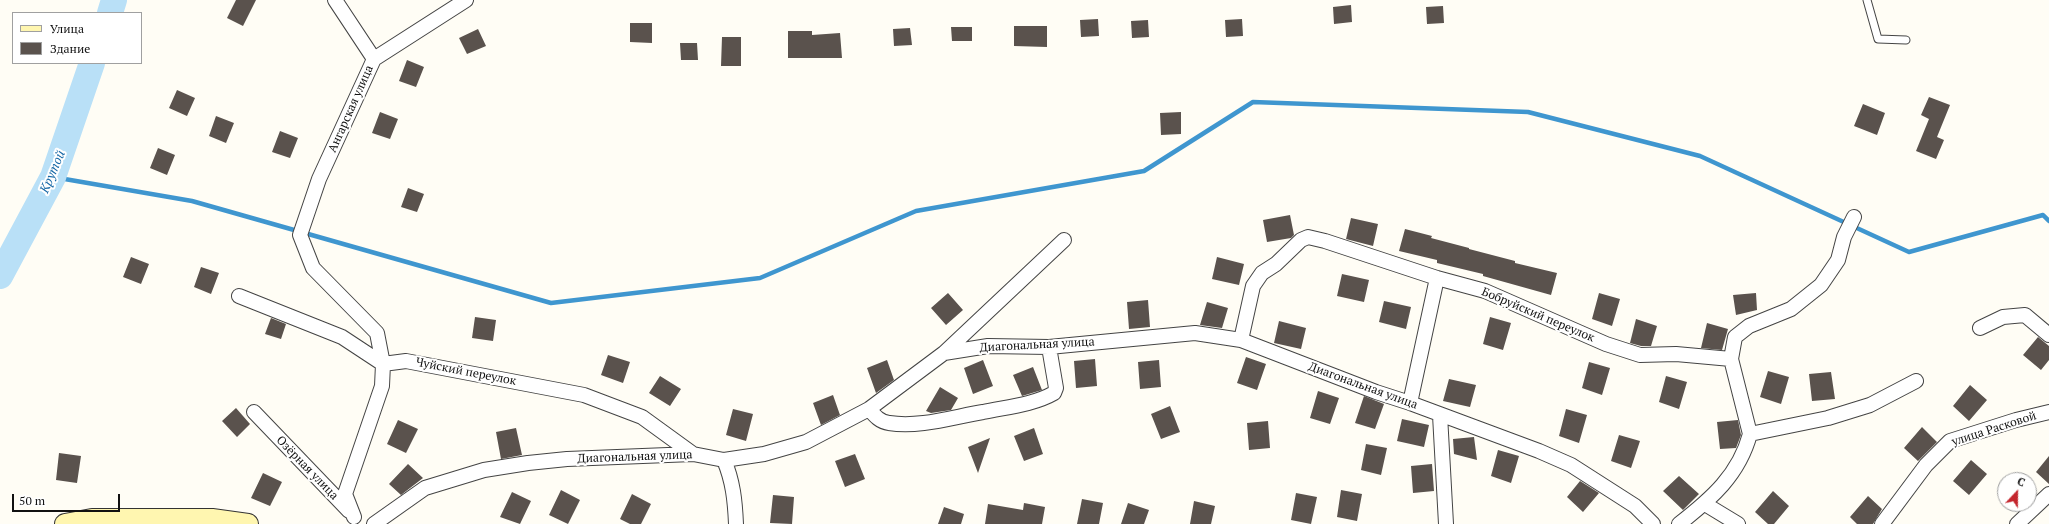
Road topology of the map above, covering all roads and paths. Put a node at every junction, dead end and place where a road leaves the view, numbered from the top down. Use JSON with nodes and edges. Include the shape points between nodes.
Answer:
{"nodes":[{"id":1,"x":335,"y":0,"type":"edge"},
{"id":2,"x":466,"y":0,"type":"edge"},
{"id":3,"x":1867,"y":0,"type":"edge"},
{"id":4,"x":1906,"y":40,"type":"dead end"},
{"id":5,"x":374,"y":59,"type":"junction"},
{"id":6,"x":1854,"y":216,"type":"dead end"},
{"id":7,"x":1064,"y":240,"type":"dead end"},
{"id":8,"x":1437,"y":278,"type":"junction"},
{"id":9,"x":239,"y":296,"type":"dead end"},
{"id":10,"x":1980,"y":328,"type":"dead end"},
{"id":11,"x":2049,"y":335,"type":"edge"},
{"id":12,"x":1241,"y":340,"type":"junction"},
{"id":13,"x":1049,"y":347,"type":"junction"},
{"id":14,"x":944,"y":353,"type":"junction"},
{"id":15,"x":1731,"y":359,"type":"junction"},
{"id":16,"x":383,"y":364,"type":"junction"},
{"id":17,"x":1916,"y":381,"type":"dead end"},
{"id":18,"x":1410,"y":403,"type":"junction"},
{"id":19,"x":869,"y":409,"type":"junction"},
{"id":20,"x":254,"y":412,"type":"dead end"},
{"id":21,"x":2049,"y":412,"type":"edge"},
{"id":22,"x":1440,"y":415,"type":"junction"},
{"id":23,"x":1750,"y":434,"type":"junction"},
{"id":24,"x":693,"y":454,"type":"junction"},
{"id":25,"x":724,"y":460,"type":"junction"},
{"id":26,"x":2049,"y":494,"type":"edge"},
{"id":27,"x":1705,"y":504,"type":"junction"},
{"id":28,"x":357,"y":520,"type":"edge"},
{"id":29,"x":65,"y":524,"type":"edge"},
{"id":30,"x":248,"y":524,"type":"edge"},
{"id":31,"x":374,"y":524,"type":"edge"},
{"id":32,"x":736,"y":524,"type":"edge"},
{"id":33,"x":1446,"y":524,"type":"edge"},
{"id":34,"x":1653,"y":524,"type":"edge"},
{"id":35,"x":1679,"y":524,"type":"edge"},
{"id":36,"x":1738,"y":524,"type":"edge"},
{"id":37,"x":1882,"y":524,"type":"edge"},
{"id":38,"x":2017,"y":524,"type":"edge"}],
"edges":[{"from":1,"to":5,"type":"street","name":"Ангарская улица"},
{"from":2,"to":5,"type":"street"},
{"from":3,"to":4,"type":"lane","via":[[1878,39]]},
{"from":5,"to":16,"type":"street","name":"Ангарская улица","via":[[320,179],[300,236],[313,268],[377,333]]},
{"from":6,"to":15,"type":"street","via":[[1844,237],[1838,260],[1821,285],[1791,309],[1749,326],[1735,337]]},
{"from":7,"to":14,"type":"street"},
{"from":8,"to":12,"type":"street","name":"Бобруйский переулок","via":[[1308,237],[1262,273],[1253,286]]},
{"from":8,"to":15,"type":"street","name":"Бобруйский переулок","via":[[1485,291],[1606,344],[1640,355],[1676,354]]},
{"from":8,"to":18,"type":"street"},
{"from":9,"to":16,"type":"street","via":[[342,337]]},
{"from":10,"to":11,"type":"street","via":[[2003,317],[2025,315]]},
{"from":12,"to":13,"type":"street","name":"Диагональная улица","via":[[1195,334]]},
{"from":12,"to":18,"type":"street","name":"Диагональная улица"},
{"from":13,"to":14,"type":"street","name":"Диагональная улица","via":[[988,346]]},
{"from":13,"to":19,"type":"street","via":[[1056,388],[1054,393],[1046,397],[918,424],[881,421]]},
{"from":14,"to":19,"type":"street","name":"Диагональная улица"},
{"from":15,"to":23,"type":"street"},
{"from":16,"to":24,"type":"street","name":"Чуйский переулок","via":[[406,360],[584,395],[642,417]]},
{"from":16,"to":28,"type":"street","name":"Ангарская улица","via":[[382,386],[345,494]]},
{"from":17,"to":23,"type":"street","via":[[1870,405],[1828,418]]},
{"from":18,"to":22,"type":"street","name":"Диагональная улица"},
{"from":19,"to":25,"type":"street","name":"Диагональная улица","via":[[806,442],[764,454]]},
{"from":20,"to":28,"type":"street","name":"Озёрная улица"},
{"from":21,"to":37,"type":"street","name":"улица Расковой","via":[[1950,441],[1926,465]]},
{"from":22,"to":33,"type":"street"},
{"from":22,"to":34,"type":"street","name":"Диагональная улица","via":[[1571,465],[1635,506]]},
{"from":23,"to":27,"type":"street","via":[[1736,469]]},
{"from":24,"to":25,"type":"street","name":"Диагональная улица"},
{"from":24,"to":31,"type":"street","name":"Диагональная улица","via":[[567,459],[528,462],[484,470],[426,488]]},
{"from":25,"to":32,"type":"street","via":[[730,473]]},
{"from":26,"to":38,"type":"street"},
{"from":27,"to":35,"type":"street"},
{"from":27,"to":36,"type":"street"},
{"from":29,"to":30,"type":"main road","via":[[92,519],[212,519]]}]}
